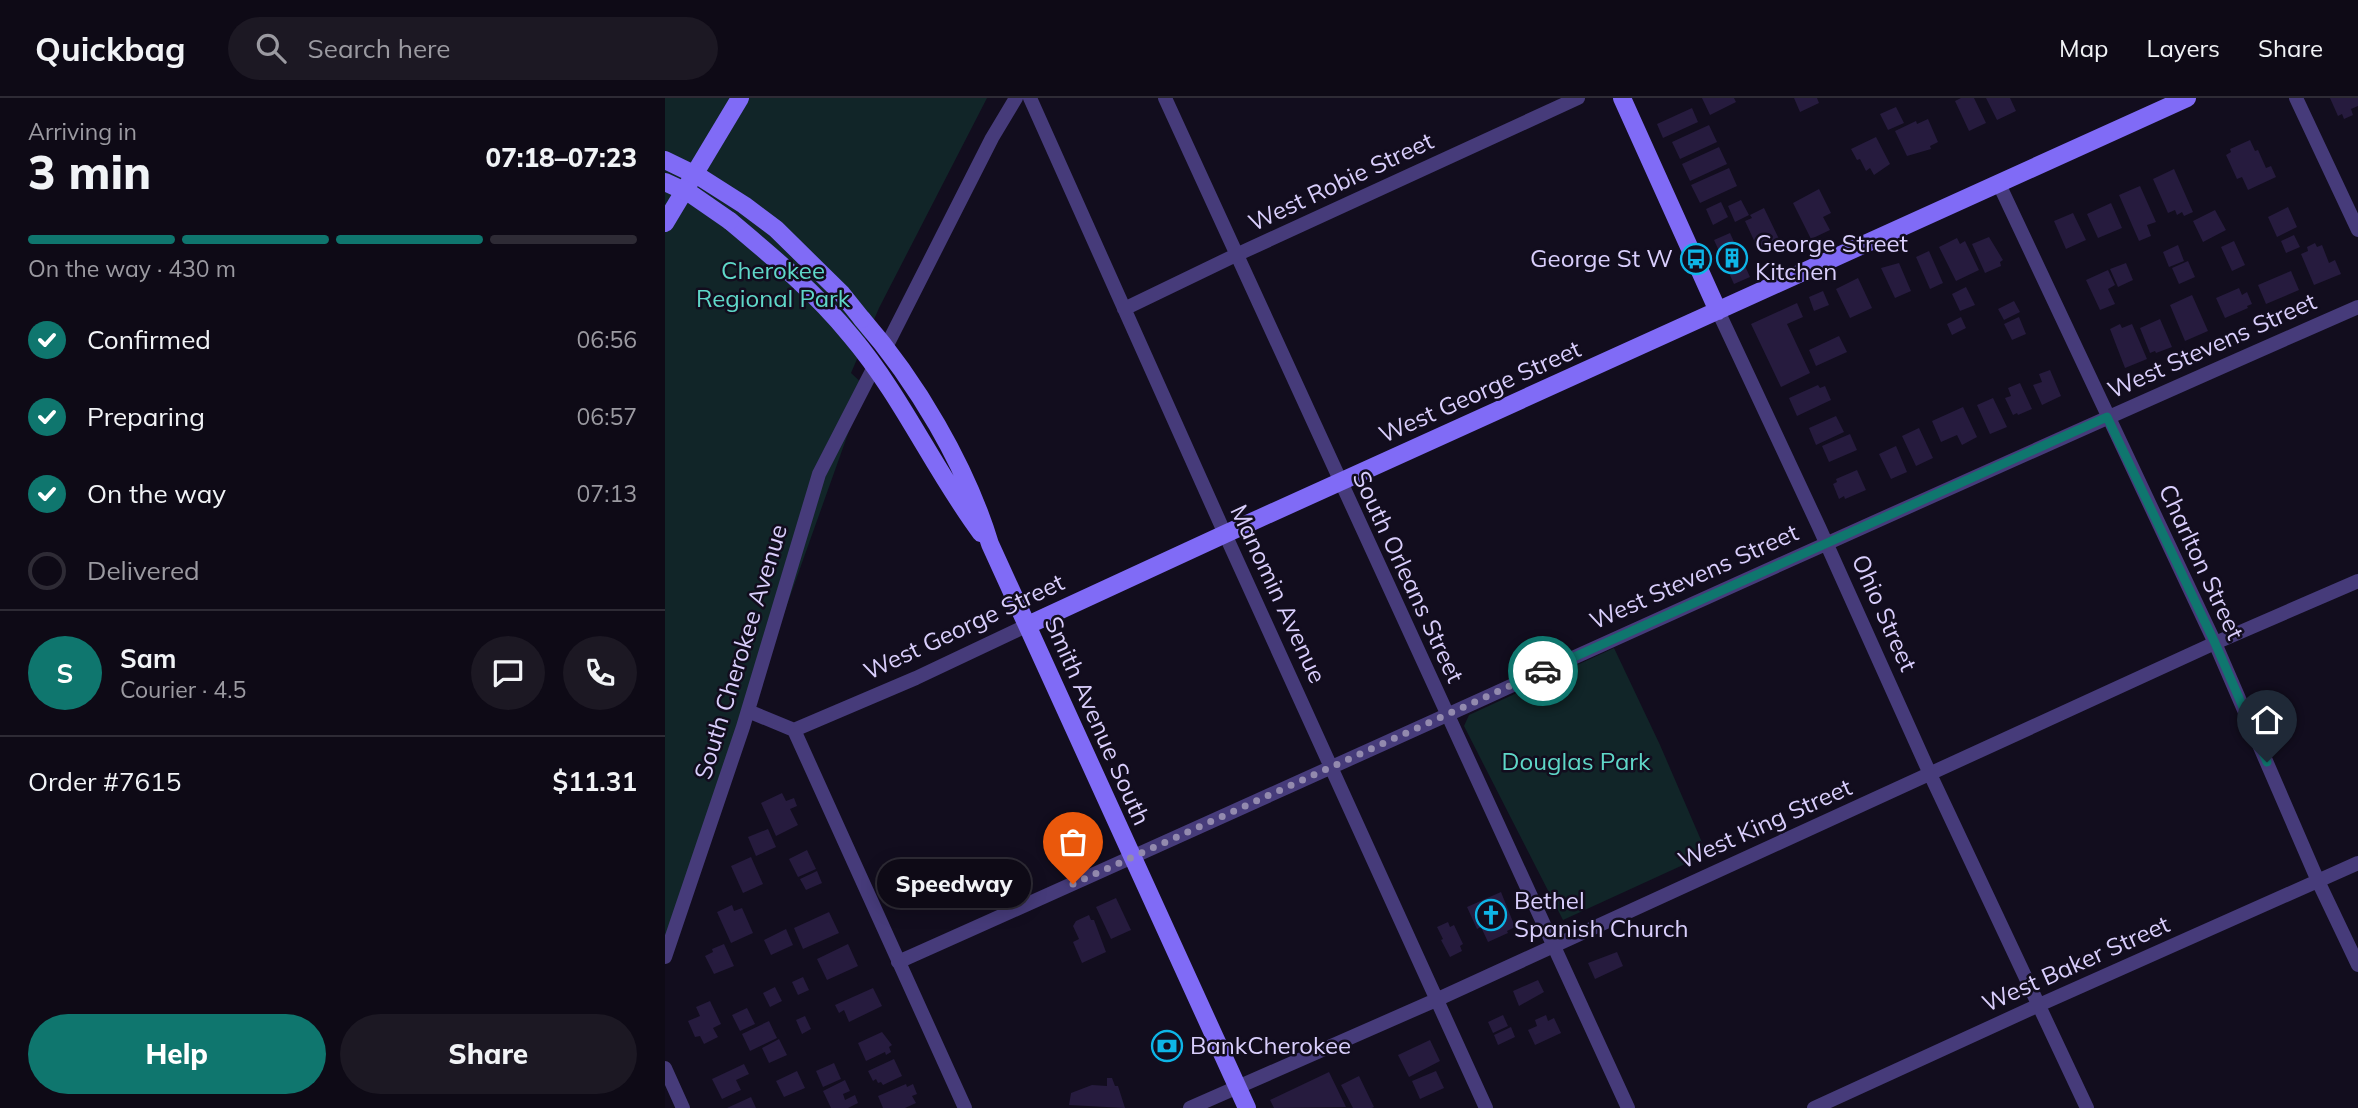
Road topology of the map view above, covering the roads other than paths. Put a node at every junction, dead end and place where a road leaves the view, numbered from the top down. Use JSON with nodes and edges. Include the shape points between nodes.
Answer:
{"nodes":[{"id":1,"x":740,"y":98,"type":"edge"},
{"id":2,"x":1016,"y":98,"type":"edge"},
{"id":3,"x":1030,"y":98,"type":"edge"},
{"id":4,"x":1165,"y":98,"type":"edge"},
{"id":5,"x":1578,"y":98,"type":"edge"},
{"id":6,"x":1622,"y":98,"type":"edge"},
{"id":7,"x":2187,"y":98,"type":"edge"},
{"id":8,"x":2296,"y":98,"type":"edge"},
{"id":9,"x":665,"y":160,"type":"edge"},
{"id":10,"x":665,"y":182,"type":"edge"},
{"id":11,"x":1998,"y":182,"type":"junction"},
{"id":12,"x":665,"y":223,"type":"edge"},
{"id":13,"x":2358,"y":230,"type":"edge"},
{"id":14,"x":1236,"y":254,"type":"junction"},
{"id":15,"x":2358,"y":307,"type":"edge"},
{"id":16,"x":1124,"y":309,"type":"junction"},
{"id":17,"x":1718,"y":311,"type":"junction"},
{"id":18,"x":886,"y":347,"type":"junction"},
{"id":19,"x":874,"y":367,"type":"junction"},
{"id":20,"x":2107,"y":417,"type":"junction"},
{"id":21,"x":1340,"y":482,"type":"junction"},
{"id":22,"x":1225,"y":534,"type":"junction"},
{"id":23,"x":1826,"y":542,"type":"junction"},
{"id":24,"x":990,"y":544,"type":"junction"},
{"id":25,"x":2358,"y":581,"type":"edge"},
{"id":26,"x":1028,"y":625,"type":"junction"},
{"id":27,"x":2215,"y":643,"type":"junction"},
{"id":28,"x":748,"y":711,"type":"junction"},
{"id":29,"x":1446,"y":714,"type":"junction"},
{"id":30,"x":794,"y":730,"type":"junction"},
{"id":31,"x":1332,"y":767,"type":"junction"},
{"id":32,"x":1930,"y":774,"type":"junction"},
{"id":33,"x":1132,"y":858,"type":"junction"},
{"id":34,"x":2358,"y":863,"type":"edge"},
{"id":35,"x":2318,"y":881,"type":"junction"},
{"id":36,"x":1553,"y":946,"type":"junction"},
{"id":37,"x":665,"y":957,"type":"edge"},
{"id":38,"x":898,"y":961,"type":"junction"},
{"id":39,"x":2358,"y":965,"type":"edge"},
{"id":40,"x":1436,"y":1000,"type":"junction"},
{"id":41,"x":2039,"y":1005,"type":"junction"},
{"id":42,"x":665,"y":1068,"type":"edge"},
{"id":43,"x":1237,"y":1087,"type":"junction"},
{"id":44,"x":683,"y":1108,"type":"edge"},
{"id":45,"x":965,"y":1108,"type":"edge"},
{"id":46,"x":1190,"y":1108,"type":"edge"},
{"id":47,"x":1247,"y":1108,"type":"edge"},
{"id":48,"x":1486,"y":1108,"type":"edge"},
{"id":49,"x":1627,"y":1108,"type":"edge"},
{"id":50,"x":1814,"y":1108,"type":"edge"},
{"id":51,"x":2087,"y":1108,"type":"edge"}],
"edges":[{"from":1,"to":12,"type":"street"},
{"from":2,"to":18,"type":"street"},
{"from":3,"to":16,"type":"street","name":"Manomin Avenue"},
{"from":4,"to":14,"type":"street","name":"South Orleans Street"},
{"from":5,"to":14,"type":"street","name":"West Robie Street"},
{"from":6,"to":17,"type":"street","name":"Ohio Street"},
{"from":7,"to":11,"type":"street","name":"West George Street"},
{"from":8,"to":13,"type":"street"},
{"from":9,"to":18,"type":"street","name":"Smith Avenue South","bridge":true,"via":[[701,177],[776,229],[842,294]]},
{"from":10,"to":19,"type":"street","name":"Smith Avenue South","bridge":true,"via":[[730,221],[799,281],[852,336]]},
{"from":11,"to":17,"type":"street","name":"West George Street"},
{"from":11,"to":20,"type":"street","name":"Charlton Street"},
{"from":14,"to":16,"type":"street","name":"West Robie Street"},
{"from":14,"to":21,"type":"street","name":"South Orleans Street"},
{"from":15,"to":20,"type":"street","name":"West Stevens Street"},
{"from":16,"to":22,"type":"street","name":"Manomin Avenue"},
{"from":17,"to":21,"type":"street","name":"West George Street"},
{"from":17,"to":23,"type":"street","name":"Ohio Street"},
{"from":18,"to":24,"type":"street","name":"Smith Avenue South","via":[[937,427],[980,511]]},
{"from":19,"to":24,"type":"street","name":"Smith Avenue South"},
{"from":19,"to":28,"type":"street","name":"South Cherokee Avenue","via":[[819,474]]},
{"from":20,"to":23,"type":"street","name":"West Stevens Street"},
{"from":20,"to":27,"type":"street","name":"Charlton Street"},
{"from":21,"to":22,"type":"street","name":"West George Street"},
{"from":21,"to":29,"type":"street","name":"South Orleans Street"},
{"from":22,"to":26,"type":"street","name":"West George Street"},
{"from":22,"to":31,"type":"street","name":"Manomin Avenue"},
{"from":23,"to":29,"type":"street","name":"West Stevens Street"},
{"from":23,"to":32,"type":"street","name":"Ohio Street"},
{"from":24,"to":26,"type":"street","name":"Smith Avenue South"},
{"from":25,"to":27,"type":"street","name":"West King Street"},
{"from":26,"to":30,"type":"street","name":"West George Street"},
{"from":26,"to":33,"type":"street","name":"Smith Avenue South"},
{"from":27,"to":32,"type":"street","name":"West King Street"},
{"from":27,"to":35,"type":"street","name":"Charlton Street"},
{"from":28,"to":30,"type":"street"},
{"from":28,"to":37,"type":"street","name":"South Cherokee Avenue"},
{"from":29,"to":31,"type":"street","name":"West Stevens Street"},
{"from":29,"to":36,"type":"street","name":"South Orleans Street"},
{"from":30,"to":38,"type":"street"},
{"from":31,"to":33,"type":"street","name":"West Stevens Street"},
{"from":31,"to":40,"type":"street","name":"Manomin Avenue"},
{"from":32,"to":36,"type":"street","name":"West King Street"},
{"from":32,"to":41,"type":"street","name":"Ohio Street"},
{"from":33,"to":38,"type":"street","name":"West Stevens Street"},
{"from":33,"to":43,"type":"street","name":"Smith Avenue South"},
{"from":34,"to":35,"type":"street","name":"West Baker Street"},
{"from":35,"to":39,"type":"street","name":"Charlton Street"},
{"from":35,"to":41,"type":"street","name":"West Baker Street"},
{"from":36,"to":40,"type":"street","name":"West King Street"},
{"from":36,"to":49,"type":"street","name":"South Orleans Street"},
{"from":38,"to":45,"type":"street"},
{"from":40,"to":43,"type":"street","name":"West King Street"},
{"from":40,"to":48,"type":"street","name":"Manomin Avenue"},
{"from":41,"to":50,"type":"street","name":"West Baker Street"},
{"from":41,"to":51,"type":"street","name":"Ohio Street"},
{"from":42,"to":44,"type":"street"},
{"from":43,"to":46,"type":"street","name":"West King Street"},
{"from":43,"to":47,"type":"street","name":"Smith Avenue South"}]}
